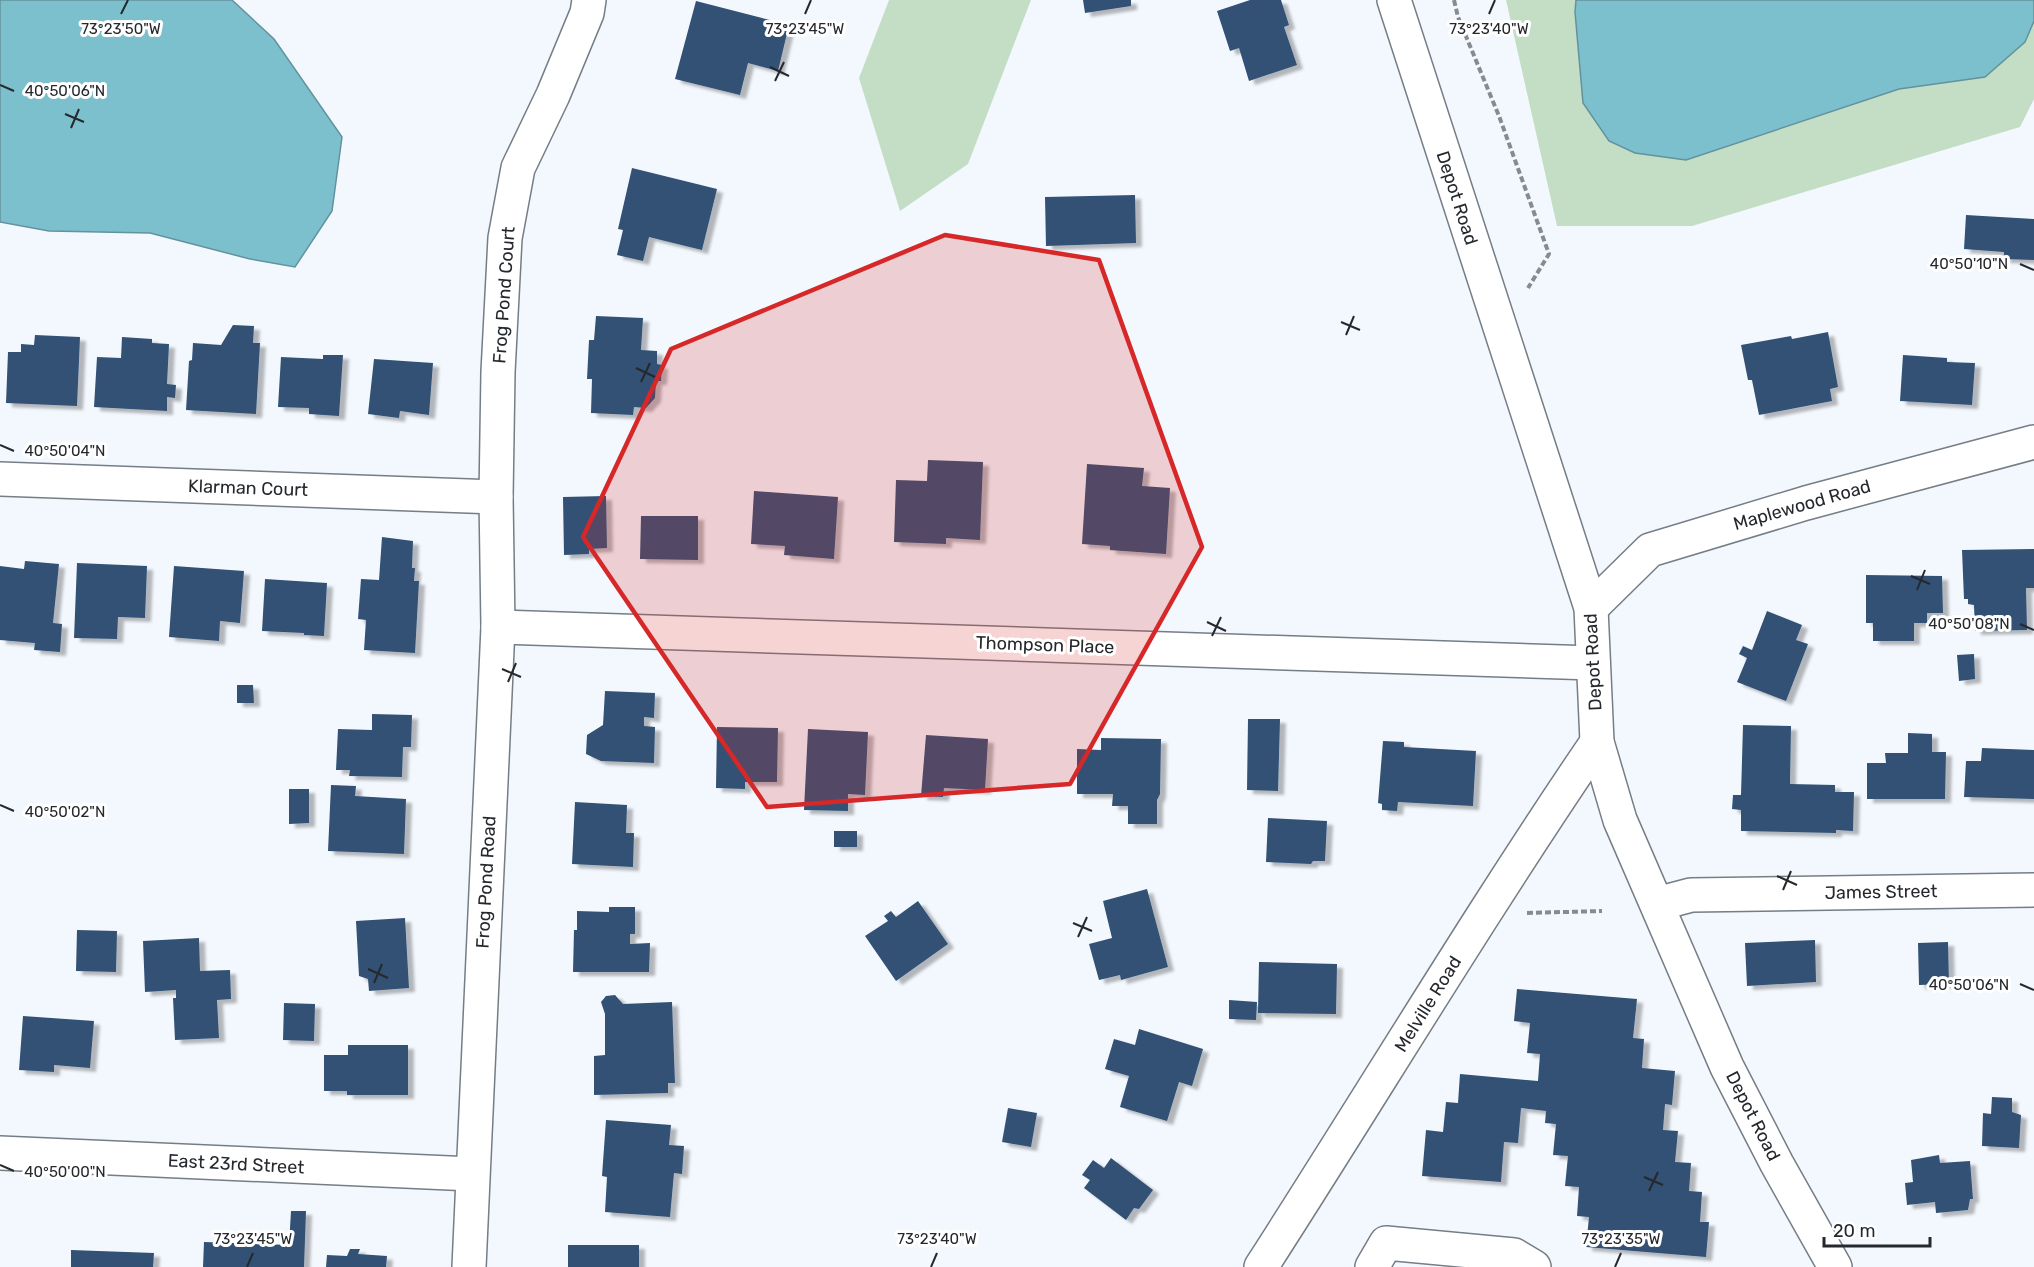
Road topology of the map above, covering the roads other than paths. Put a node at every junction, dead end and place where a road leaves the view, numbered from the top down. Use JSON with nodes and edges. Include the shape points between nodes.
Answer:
{"nodes":[{"id":1,"x":589,"y":0,"type":"edge"},
{"id":2,"x":1394,"y":0,"type":"edge"},
{"id":3,"x":2034,"y":442,"type":"edge"},
{"id":4,"x":0,"y":479,"type":"edge"},
{"id":5,"x":496,"y":497,"type":"junction"},
{"id":6,"x":1591,"y":608,"type":"junction"},
{"id":7,"x":498,"y":627,"type":"junction"},
{"id":8,"x":1593,"y":663,"type":"junction"},
{"id":9,"x":1597,"y":742,"type":"junction"},
{"id":10,"x":2034,"y":890,"type":"edge"},
{"id":11,"x":1657,"y":904,"type":"junction"},
{"id":12,"x":0,"y":1153,"type":"edge"},
{"id":13,"x":472,"y":1174,"type":"junction"},
{"id":14,"x":1825,"y":1264,"type":"edge"},
{"id":15,"x":469,"y":1267,"type":"edge"},
{"id":16,"x":1261,"y":1267,"type":"edge"},
{"id":17,"x":1371,"y":1267,"type":"edge"},
{"id":18,"x":1534,"y":1267,"type":"edge"}],
"edges":[{"from":1,"to":5,"type":"street","name":"Frog Pond Court","via":[[554,95],[518,168],[505,238]]},
{"from":2,"to":6,"type":"street","name":"Depot Road"},
{"from":3,"to":6,"type":"street","name":"Maplewood Road","via":[[1806,502],[1650,550]]},
{"from":4,"to":5,"type":"street","name":"Klarman Court"},
{"from":5,"to":7,"type":"street","name":"Frog Pond Road"},
{"from":6,"to":8,"type":"street","name":"Depot Road"},
{"from":7,"to":8,"type":"street","name":"Thompson Place"},
{"from":7,"to":13,"type":"street","name":"Frog Pond Road"},
{"from":8,"to":9,"type":"street","name":"Depot Road"},
{"from":9,"to":11,"type":"street","name":"Depot Road","via":[[1620,820]]},
{"from":9,"to":16,"type":"street","name":"Melville Road"},
{"from":10,"to":11,"type":"street","name":"James Street","via":[[1691,895]]},
{"from":11,"to":14,"type":"street","name":"Depot Road","via":[[1727,1066]]},
{"from":12,"to":13,"type":"street","name":"East 23rd Street"},
{"from":13,"to":15,"type":"street","name":"Frog Pond Road"},
{"from":17,"to":18,"type":"street","via":[[1386,1243],[1514,1255]]}]}
